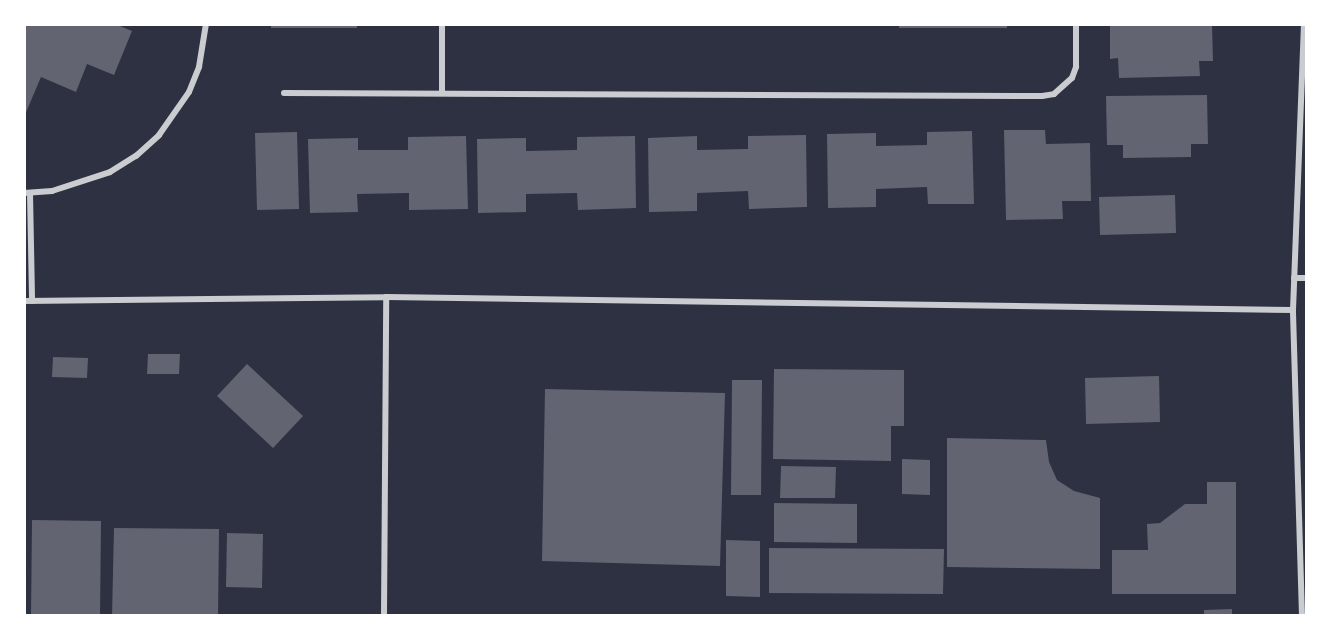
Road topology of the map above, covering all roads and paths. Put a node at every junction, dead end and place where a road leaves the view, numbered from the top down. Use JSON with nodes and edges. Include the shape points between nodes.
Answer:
{"nodes":[{"id":1,"x":206,"y":24,"type":"edge"},
{"id":2,"x":442,"y":24,"type":"edge"},
{"id":3,"x":1076,"y":24,"type":"edge"},
{"id":4,"x":1304,"y":24,"type":"edge"},
{"id":5,"x":284,"y":93,"type":"dead end"},
{"id":6,"x":442,"y":93,"type":"junction"},
{"id":7,"x":27,"y":193,"type":"edge"},
{"id":8,"x":1294,"y":278,"type":"junction"},
{"id":9,"x":1307,"y":278,"type":"edge"},
{"id":10,"x":386,"y":297,"type":"junction"},
{"id":11,"x":24,"y":301,"type":"edge"},
{"id":12,"x":32,"y":301,"type":"junction"},
{"id":13,"x":1293,"y":310,"type":"junction"},
{"id":14,"x":384,"y":616,"type":"edge"},
{"id":15,"x":1302,"y":616,"type":"edge"}],
"edges":[{"from":1,"to":7,"type":"street","via":[[199,68],[189,92],[159,135],[110,172],[81,183]]},
{"from":2,"to":6,"type":"street"},
{"from":3,"to":6,"type":"street","via":[[1076,67],[1072,78],[1054,94],[1042,96]]},
{"from":4,"to":8,"type":"street"},
{"from":5,"to":6,"type":"street"},
{"from":7,"to":12,"type":"street"},
{"from":8,"to":9,"type":"street"},
{"from":8,"to":13,"type":"street"},
{"from":10,"to":12,"type":"street"},
{"from":10,"to":13,"type":"street"},
{"from":10,"to":14,"type":"street"},
{"from":11,"to":12,"type":"street"},
{"from":13,"to":15,"type":"street"}]}
